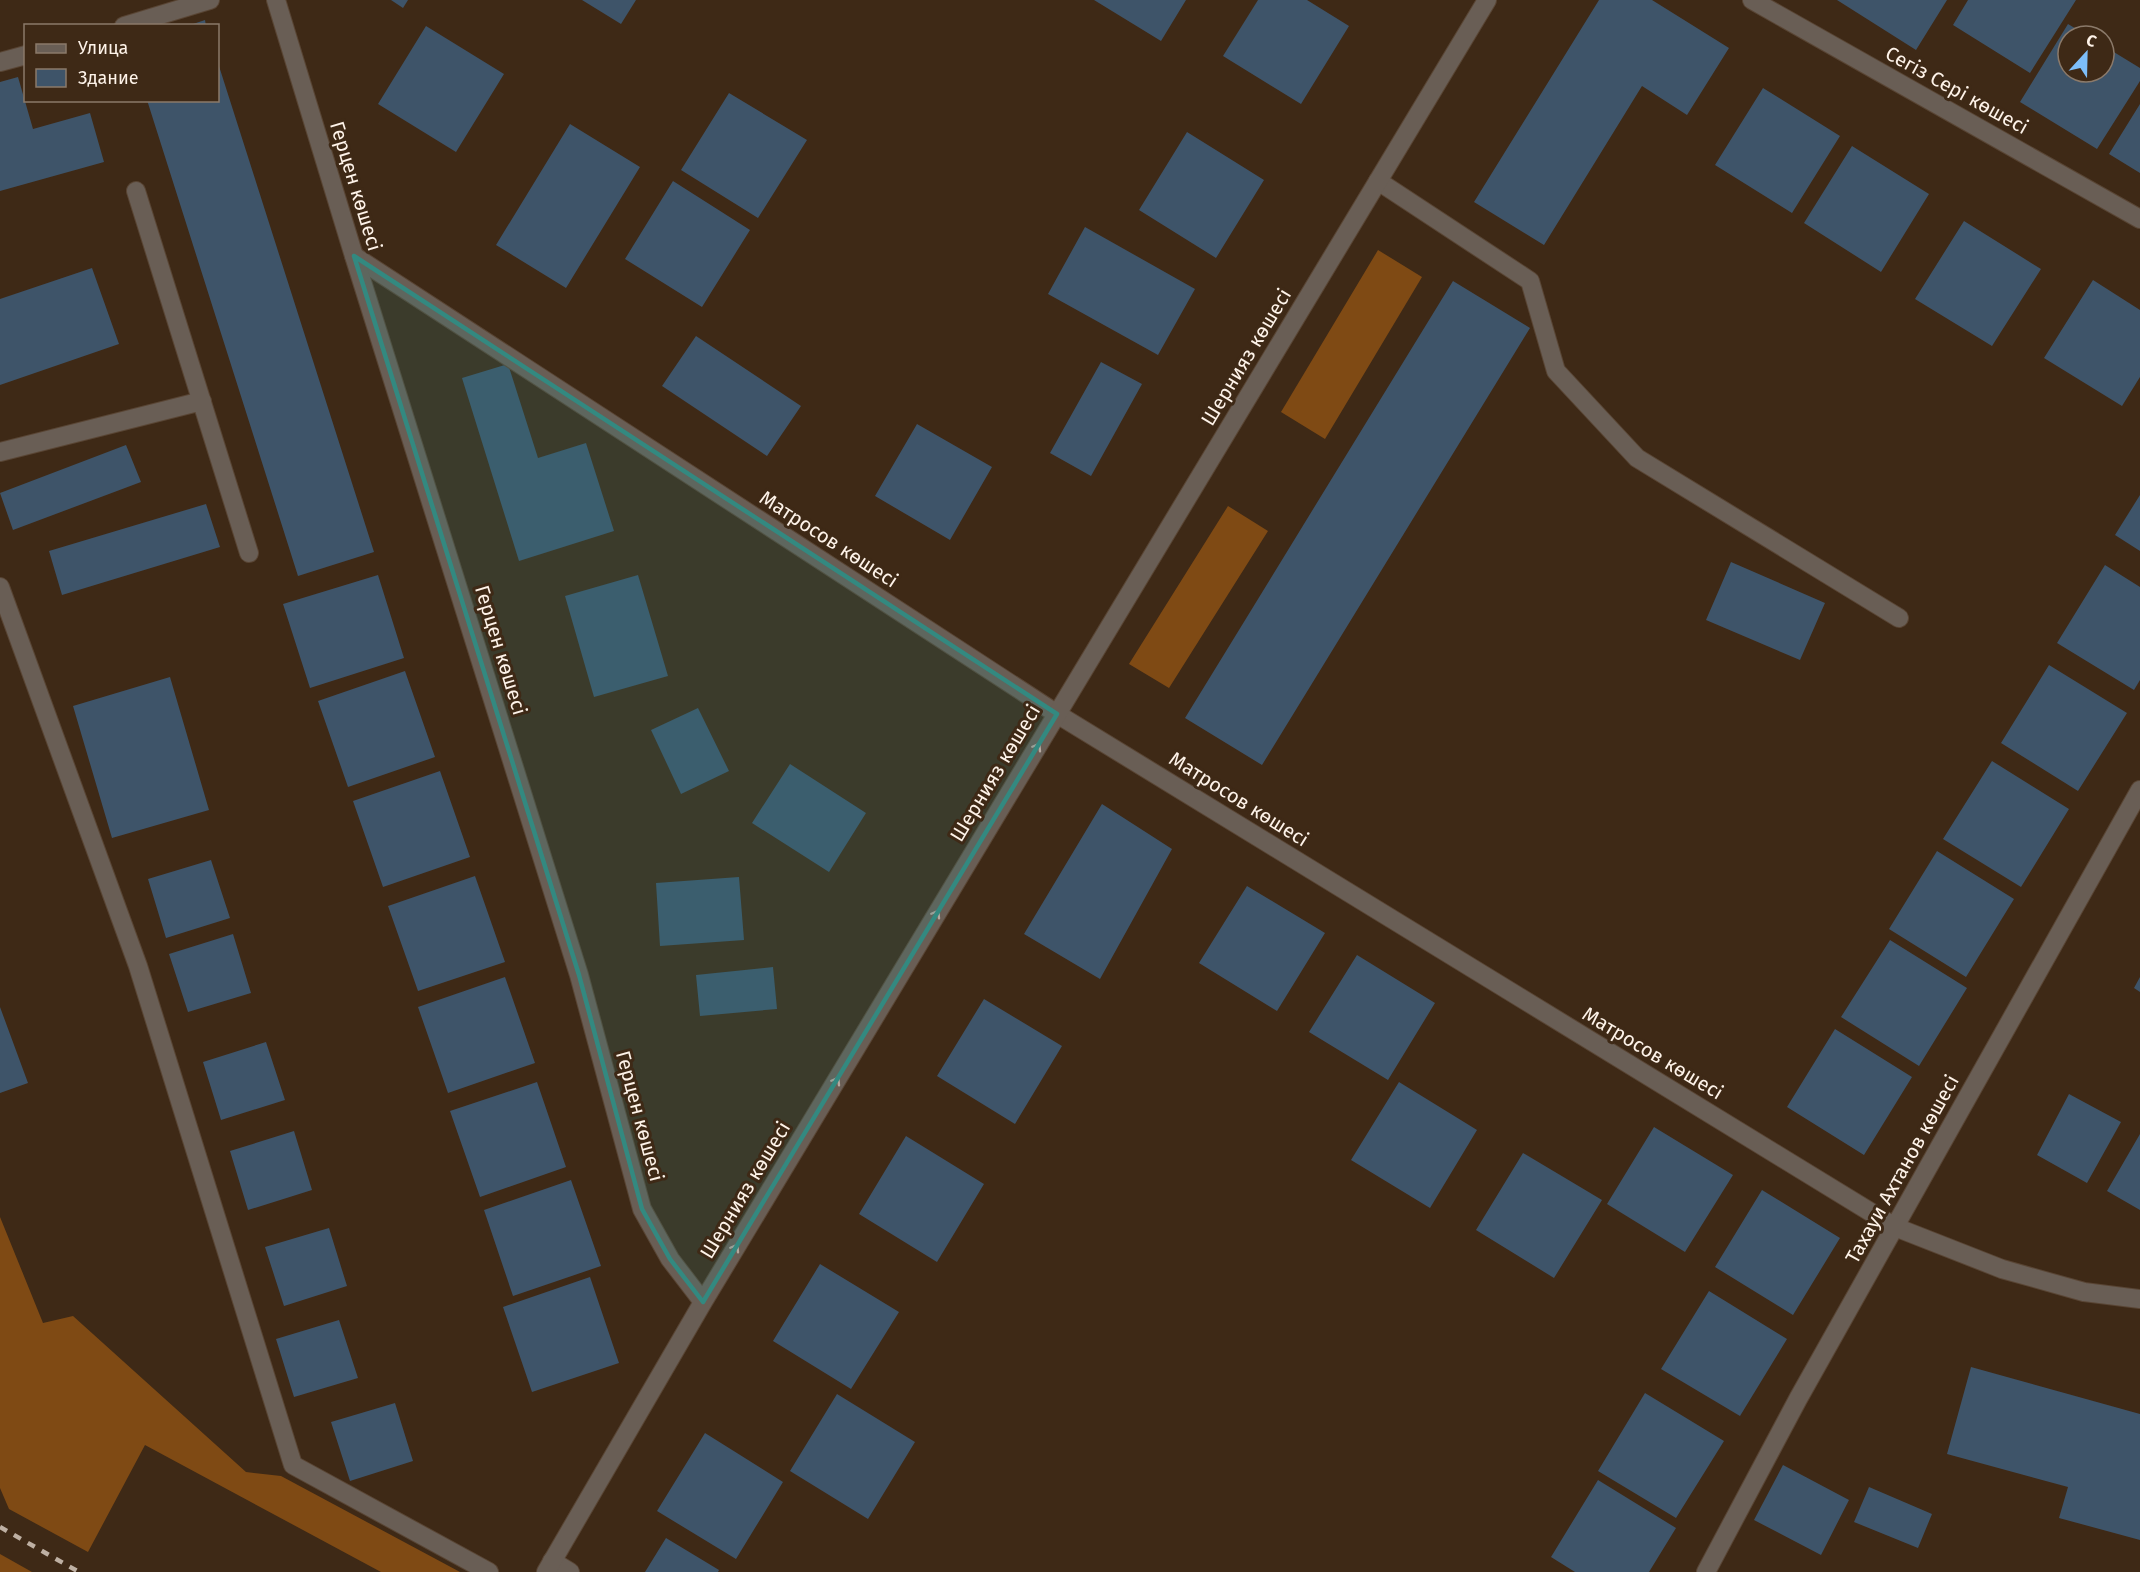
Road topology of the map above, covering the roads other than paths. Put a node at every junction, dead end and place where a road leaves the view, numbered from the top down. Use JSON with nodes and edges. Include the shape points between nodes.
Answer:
{"nodes":[{"id":1,"x":210,"y":0,"type":"edge"},
{"id":2,"x":276,"y":0,"type":"edge"},
{"id":3,"x":1487,"y":0,"type":"edge"},
{"id":4,"x":1752,"y":0,"type":"edge"},
{"id":5,"x":131,"y":24,"type":"edge"},
{"id":6,"x":24,"y":56,"type":"edge"},
{"id":7,"x":0,"y":62,"type":"edge"},
{"id":8,"x":1378,"y":181,"type":"junction"},
{"id":9,"x":136,"y":191,"type":"dead end"},
{"id":10,"x":2140,"y":219,"type":"edge"},
{"id":11,"x":354,"y":256,"type":"junction"},
{"id":12,"x":202,"y":401,"type":"junction"},
{"id":13,"x":0,"y":452,"type":"edge"},
{"id":14,"x":249,"y":553,"type":"dead end"},
{"id":15,"x":0,"y":587,"type":"edge"},
{"id":16,"x":1899,"y":618,"type":"dead end"},
{"id":17,"x":1057,"y":714,"type":"junction"},
{"id":18,"x":2140,"y":790,"type":"edge"},
{"id":19,"x":1895,"y":1227,"type":"junction"},
{"id":20,"x":2140,"y":1299,"type":"edge"},
{"id":21,"x":703,"y":1302,"type":"junction"},
{"id":22,"x":549,"y":1567,"type":"edge"},
{"id":23,"x":489,"y":1572,"type":"edge"},
{"id":24,"x":570,"y":1572,"type":"edge"},
{"id":25,"x":1706,"y":1572,"type":"edge"}],
"edges":[{"from":1,"to":5,"type":"street"},
{"from":2,"to":11,"type":"street","name":"Герцен көшесі"},
{"from":3,"to":8,"type":"street","name":"Шернияз көшесі"},
{"from":4,"to":10,"type":"street","name":"Сегіз Сері көшесі"},
{"from":6,"to":7,"type":"street"},
{"from":8,"to":16,"type":"street","via":[[1530,281],[1556,371],[1637,458]]},
{"from":8,"to":17,"type":"street","name":"Шернияз көшесі"},
{"from":9,"to":12,"type":"street"},
{"from":11,"to":17,"type":"street","name":"Матросов көшесі"},
{"from":11,"to":21,"type":"street","name":"Герцен көшесі","via":[[579,975],[642,1209],[670,1259]]},
{"from":12,"to":13,"type":"street"},
{"from":12,"to":14,"type":"street"},
{"from":15,"to":23,"type":"street","via":[[138,966],[293,1465]]},
{"from":17,"to":19,"type":"street","name":"Матросов көшесі"},
{"from":21,"to":17,"type":"street","name":"Шернияз көшесі","one_way":true},
{"from":18,"to":19,"type":"street","name":"Тахауи Ахтанов көшесі"},
{"from":19,"to":20,"type":"street","name":"Матросов көшесі","via":[[2002,1269],[2084,1292]]},
{"from":19,"to":25,"type":"street","name":"Тахауи Ахтанов көшесі"},
{"from":21,"to":22,"type":"street","name":"Шернияз көшесі"},
{"from":22,"to":24,"type":"street"}]}
